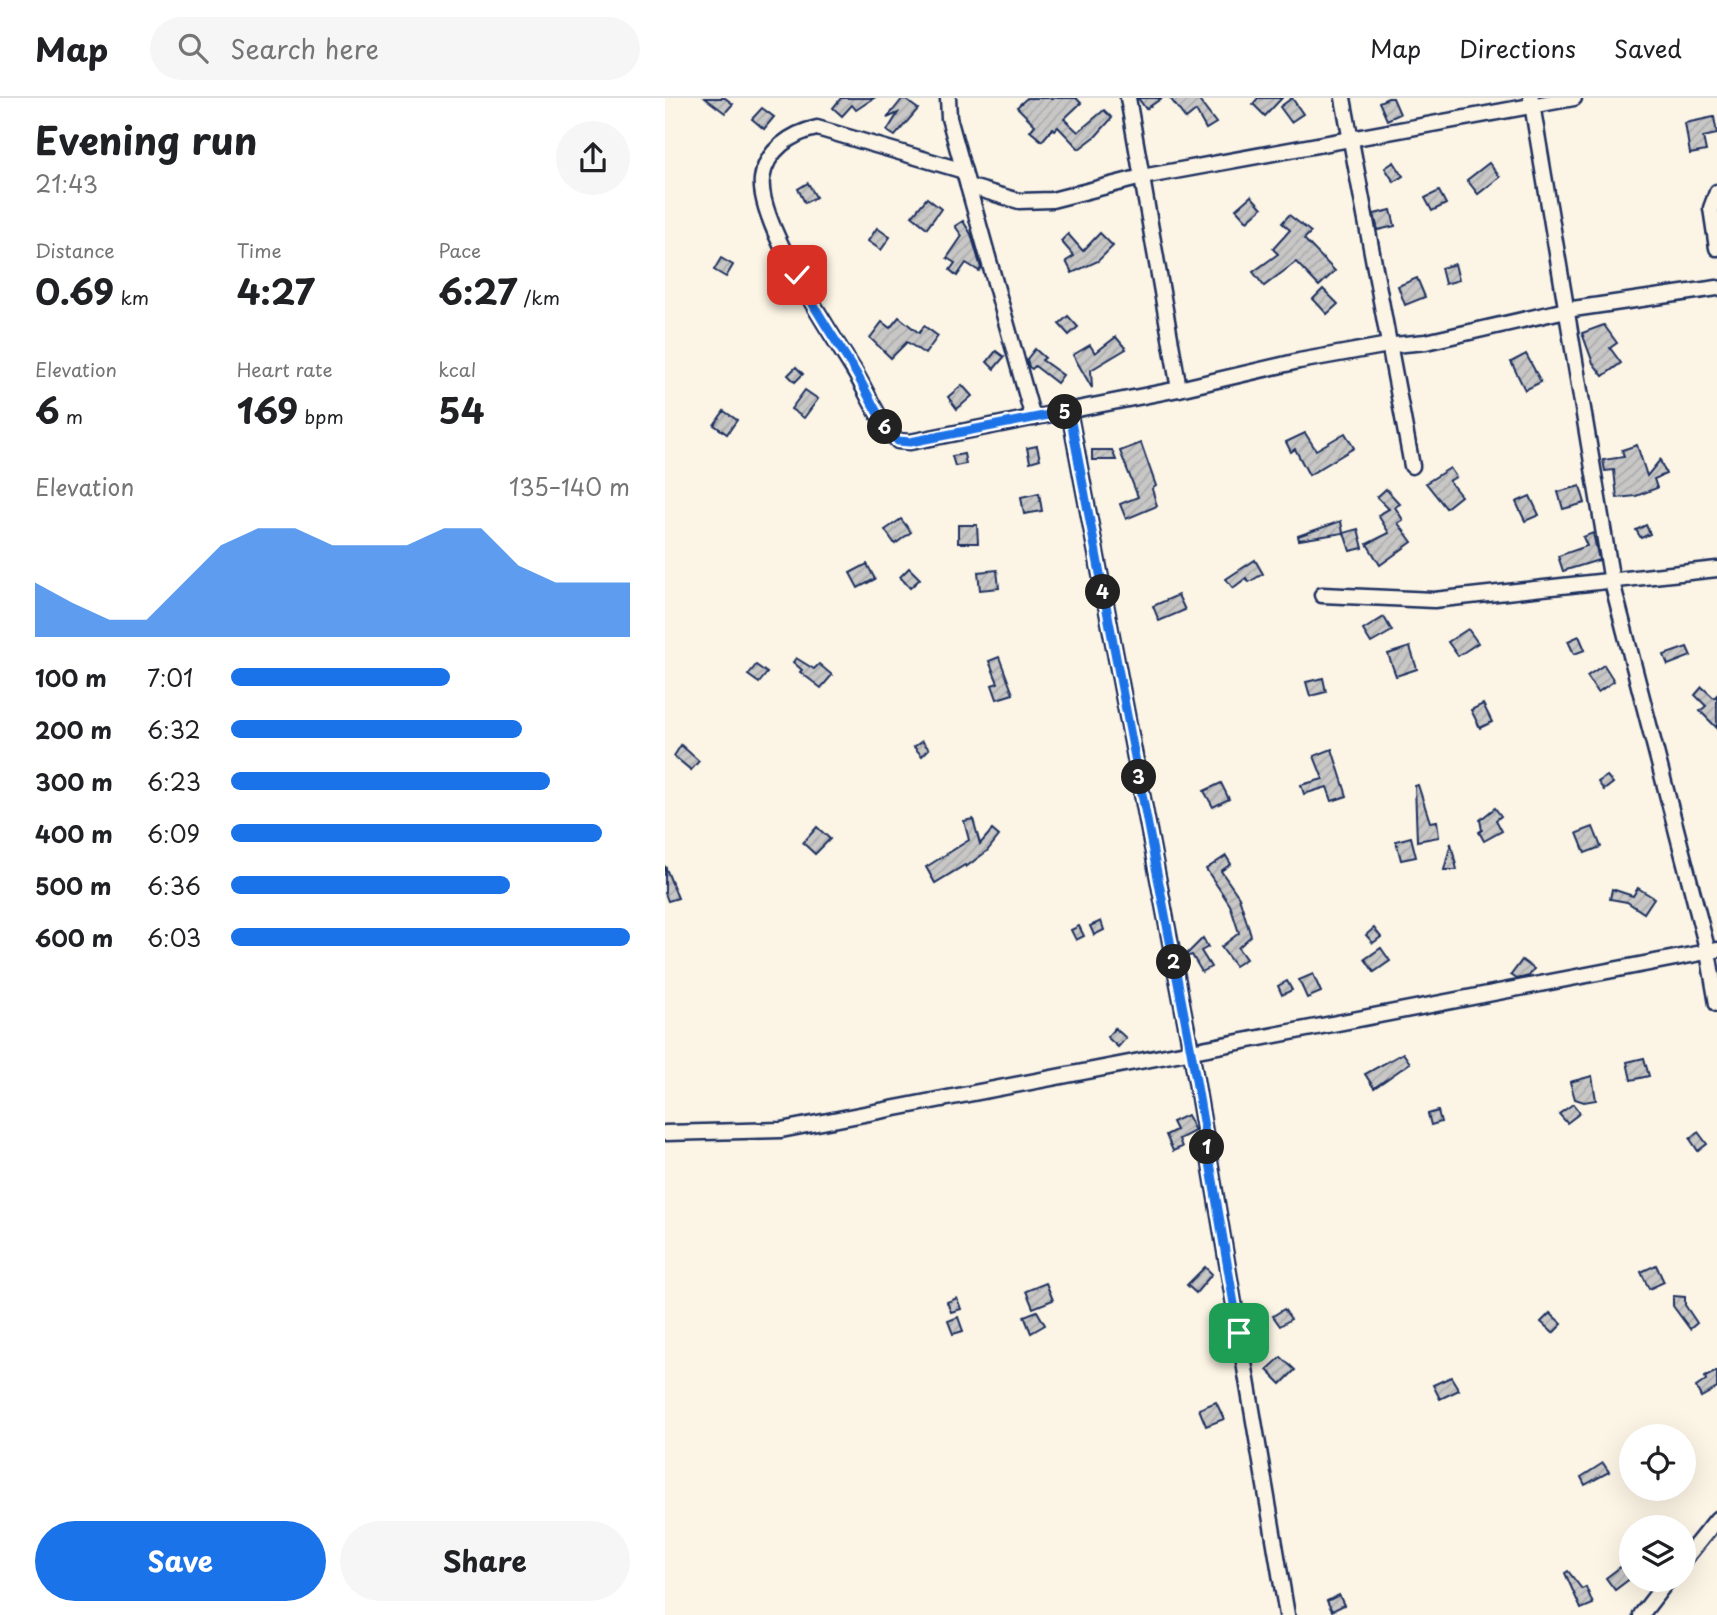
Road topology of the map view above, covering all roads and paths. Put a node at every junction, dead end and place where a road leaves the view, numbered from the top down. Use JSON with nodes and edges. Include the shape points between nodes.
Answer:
{"nodes":[{"id":1,"x":948,"y":98,"type":"edge"},
{"id":2,"x":1128,"y":98,"type":"edge"},
{"id":3,"x":1343,"y":98,"type":"edge"},
{"id":4,"x":1574,"y":98,"type":"edge"},
{"id":5,"x":1531,"y":101,"type":"edge"},
{"id":6,"x":1351,"y":138,"type":"junction"},
{"id":7,"x":964,"y":172,"type":"junction"},
{"id":8,"x":1142,"y":177,"type":"junction"},
{"id":9,"x":968,"y":186,"type":"junction"},
{"id":10,"x":1717,"y":192,"type":"edge"},
{"id":11,"x":1717,"y":248,"type":"edge"},
{"id":12,"x":1717,"y":288,"type":"edge"},
{"id":13,"x":1566,"y":310,"type":"junction"},
{"id":14,"x":1391,"y":345,"type":"junction"},
{"id":15,"x":1179,"y":389,"type":"junction"},
{"id":16,"x":1069,"y":411,"type":"junction"},
{"id":17,"x":1033,"y":418,"type":"junction"},
{"id":18,"x":1412,"y":466,"type":"dead end"},
{"id":19,"x":1717,"y":569,"type":"edge"},
{"id":20,"x":1612,"y":582,"type":"junction"},
{"id":21,"x":1322,"y":595,"type":"dead end"},
{"id":22,"x":1712,"y":951,"type":"edge"},
{"id":23,"x":1717,"y":1004,"type":"edge"},
{"id":24,"x":1191,"y":1051,"type":"junction"},
{"id":25,"x":665,"y":1133,"type":"edge"},
{"id":26,"x":1717,"y":1519,"type":"edge"},
{"id":27,"x":1696,"y":1545,"type":"edge"},
{"id":28,"x":1659,"y":1592,"type":"edge"},
{"id":29,"x":1287,"y":1615,"type":"edge"},
{"id":30,"x":1641,"y":1615,"type":"edge"}],
"edges":[{"from":1,"to":7,"type":"street"},
{"from":2,"to":8,"type":"street"},
{"from":3,"to":6,"type":"street"},
{"from":4,"to":5,"type":"street"},
{"from":5,"to":6,"type":"street"},
{"from":5,"to":13,"type":"street"},
{"from":6,"to":8,"type":"street"},
{"from":6,"to":14,"type":"street"},
{"from":7,"to":9,"type":"street"},
{"from":7,"to":17,"type":"street","via":[[817,128],[798,132],[777,148],[762,179],[767,213],[817,314],[898,441]]},
{"from":8,"to":9,"type":"street","via":[[1052,200],[1019,201]]},
{"from":8,"to":15,"type":"street"},
{"from":9,"to":17,"type":"street"},
{"from":10,"to":11,"type":"street","via":[[1711,203]]},
{"from":12,"to":13,"type":"street"},
{"from":13,"to":14,"type":"street","via":[[1426,342]]},
{"from":13,"to":20,"type":"street"},
{"from":14,"to":15,"type":"street"},
{"from":14,"to":18,"type":"street"},
{"from":15,"to":16,"type":"street"},
{"from":16,"to":17,"type":"street"},
{"from":16,"to":24,"type":"street"},
{"from":19,"to":20,"type":"street"},
{"from":20,"to":21,"type":"street","via":[[1434,600]]},
{"from":20,"to":22,"type":"street"},
{"from":22,"to":23,"type":"street"},
{"from":22,"to":24,"type":"street"},
{"from":24,"to":25,"type":"street","via":[[781,1130]]},
{"from":24,"to":29,"type":"street"},
{"from":26,"to":27,"type":"street"},
{"from":28,"to":30,"type":"street"}]}
